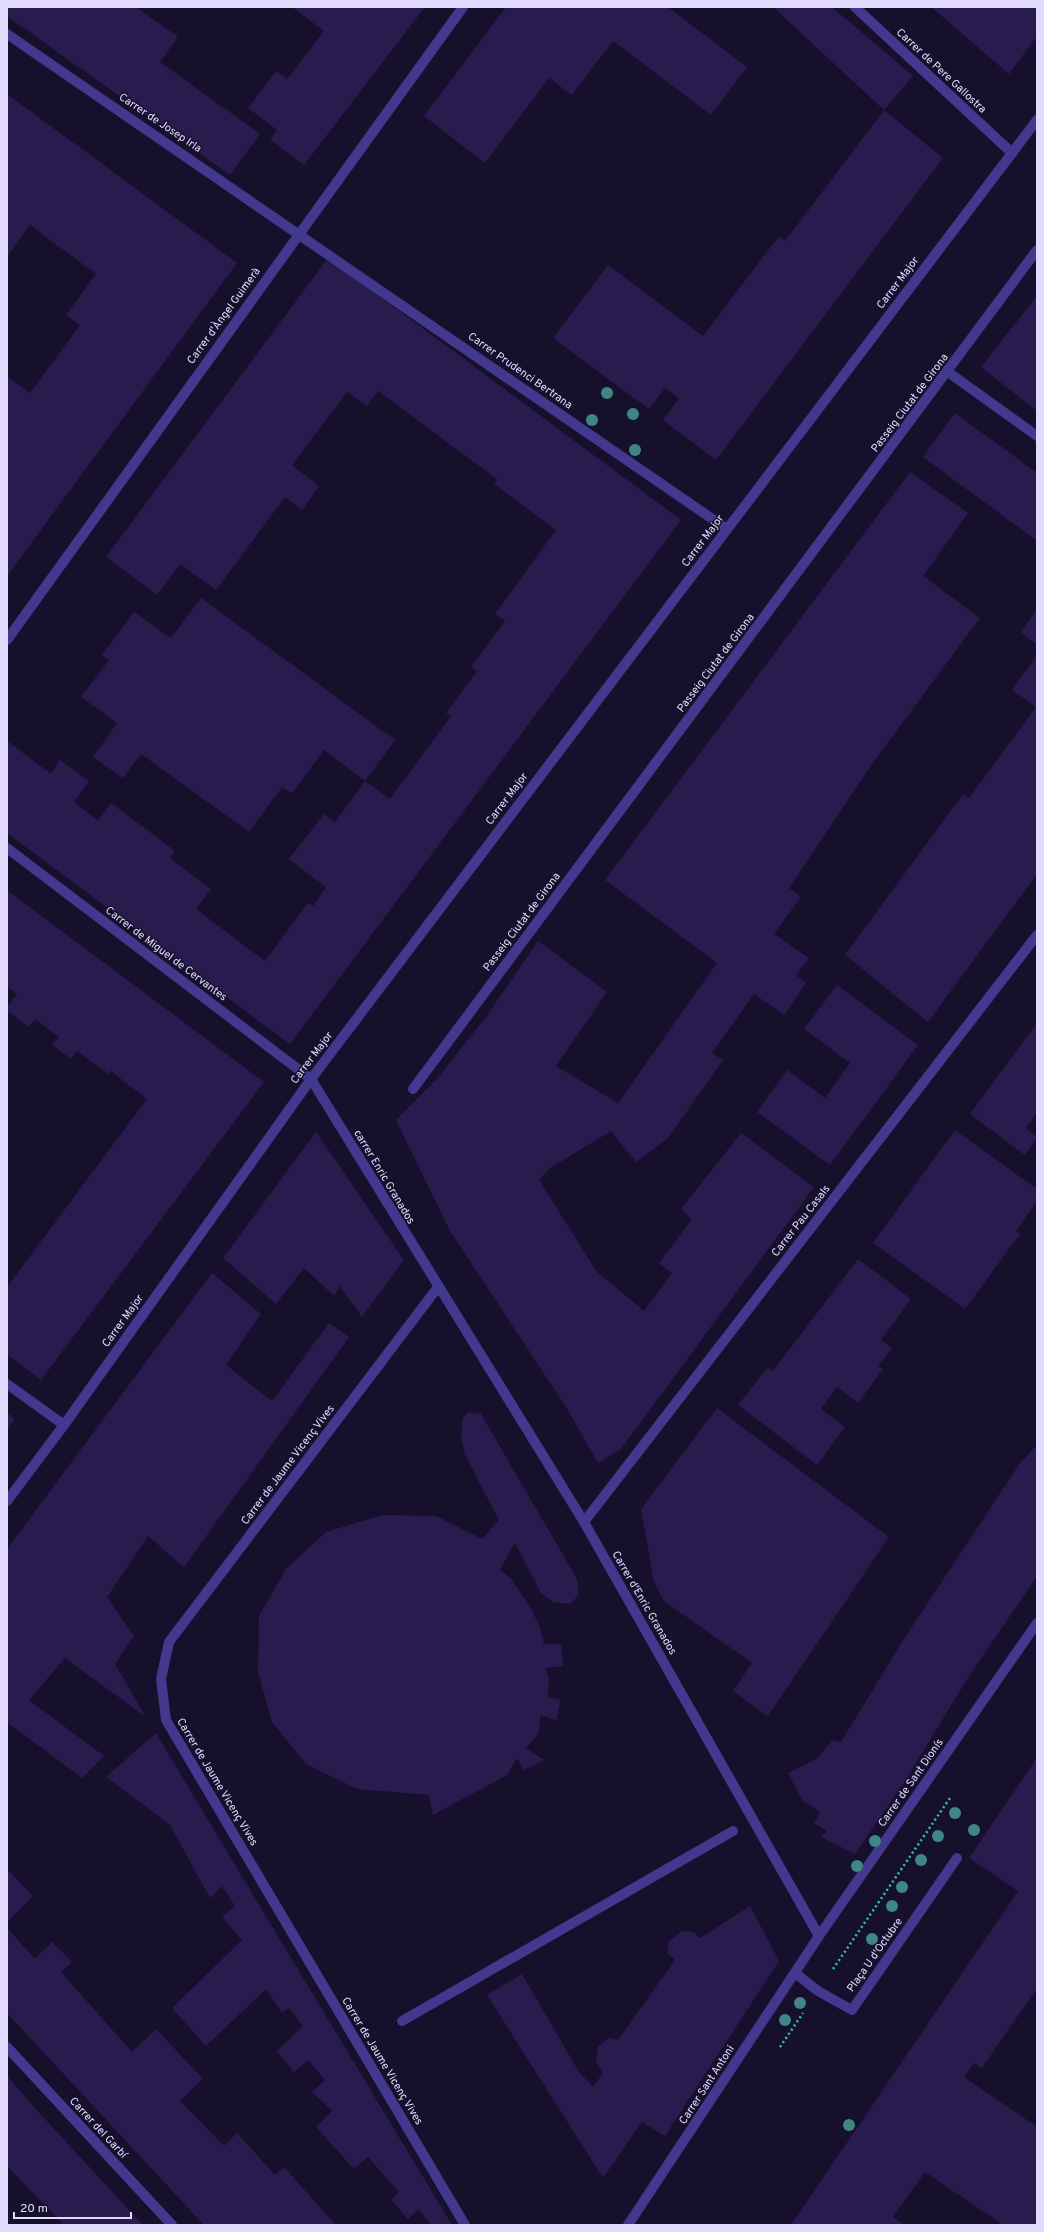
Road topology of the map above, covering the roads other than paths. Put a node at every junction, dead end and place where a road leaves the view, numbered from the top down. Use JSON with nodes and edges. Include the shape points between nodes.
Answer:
{"nodes":[{"id":1,"x":462,"y":7,"type":"edge"},
{"id":2,"x":855,"y":7,"type":"edge"},
{"id":3,"x":7,"y":34,"type":"edge"},
{"id":4,"x":1037,"y":120,"type":"edge"},
{"id":5,"x":1012,"y":153,"type":"junction"},
{"id":6,"x":299,"y":232,"type":"junction"},
{"id":7,"x":1037,"y":250,"type":"edge"},
{"id":8,"x":948,"y":372,"type":"junction"},
{"id":9,"x":1037,"y":436,"type":"edge"},
{"id":10,"x":727,"y":529,"type":"junction"},
{"id":11,"x":7,"y":640,"type":"edge"},
{"id":12,"x":7,"y":848,"type":"edge"},
{"id":13,"x":1037,"y":935,"type":"edge"},
{"id":14,"x":311,"y":1079,"type":"junction"},
{"id":15,"x":413,"y":1089,"type":"dead end"},
{"id":16,"x":438,"y":1287,"type":"junction"},
{"id":17,"x":7,"y":1384,"type":"edge"},
{"id":18,"x":64,"y":1425,"type":"junction"},
{"id":19,"x":7,"y":1501,"type":"edge"},
{"id":20,"x":584,"y":1522,"type":"junction"},
{"id":21,"x":1037,"y":1623,"type":"edge"},
{"id":22,"x":733,"y":1831,"type":"dead end"},
{"id":23,"x":957,"y":1858,"type":"dead end"},
{"id":24,"x":820,"y":1936,"type":"junction"},
{"id":25,"x":805,"y":1958,"type":"joint"},
{"id":26,"x":795,"y":1973,"type":"junction"},
{"id":27,"x":402,"y":2021,"type":"dead end"},
{"id":28,"x":7,"y":2047,"type":"edge"},
{"id":29,"x":172,"y":2225,"type":"edge"},
{"id":30,"x":465,"y":2225,"type":"edge"},
{"id":31,"x":628,"y":2225,"type":"edge"}],
"edges":[{"from":1,"to":6,"type":"street","name":"Carrer d'Àngel Guimerà"},
{"from":2,"to":5,"type":"street","name":"Carrer de Pere Gallostra"},
{"from":3,"to":6,"type":"street","name":"Carrer de Josep Irla"},
{"from":4,"to":5,"type":"street","name":"Carrer Major"},
{"from":5,"to":10,"type":"street","name":"Carrer Major"},
{"from":6,"to":10,"type":"street","name":"Carrer Prudenci Bertrana"},
{"from":6,"to":11,"type":"street","name":"Carrer d'Àngel Guimerà"},
{"from":7,"to":8,"type":"street","name":"Passeig Ciutat de Girona"},
{"from":8,"to":9,"type":"street"},
{"from":8,"to":15,"type":"street","name":"Passeig Ciutat de Girona"},
{"from":10,"to":14,"type":"street","name":"Carrer Major"},
{"from":12,"to":14,"type":"street","name":"Carrer de Miguel de Cervantes"},
{"from":13,"to":20,"type":"street","name":"Carrer Pau Casals"},
{"from":14,"to":16,"type":"street","name":"carrer Enric Granados"},
{"from":14,"to":18,"type":"street","name":"Carrer Major"},
{"from":16,"to":20,"type":"street","name":"Carrer d'Enric Granados"},
{"from":16,"to":30,"type":"street","name":"Carrer de Jaume Vicenç Vives","via":[[169,1642],[160,1679],[166,1720]]},
{"from":17,"to":18,"type":"street"},
{"from":18,"to":19,"type":"street","name":"Carrer Major"},
{"from":20,"to":24,"type":"street","name":"Carrer d'Enric Granados"},
{"from":21,"to":24,"type":"street","name":"Carrer de Sant Dionís"},
{"from":22,"to":27,"type":"street"},
{"from":23,"to":26,"type":"street","name":"Plaça U d'Octubre","via":[[852,2010],[818,1991]]},
{"from":24,"to":25,"type":"street","name":"Carrer de Sant Dionís"},
{"from":25,"to":26,"type":"street","name":"Carrer Sant Antoni"},
{"from":26,"to":31,"type":"street","name":"Carrer Sant Antoni"},
{"from":28,"to":29,"type":"street","name":"Carrer del Garbí"}]}
